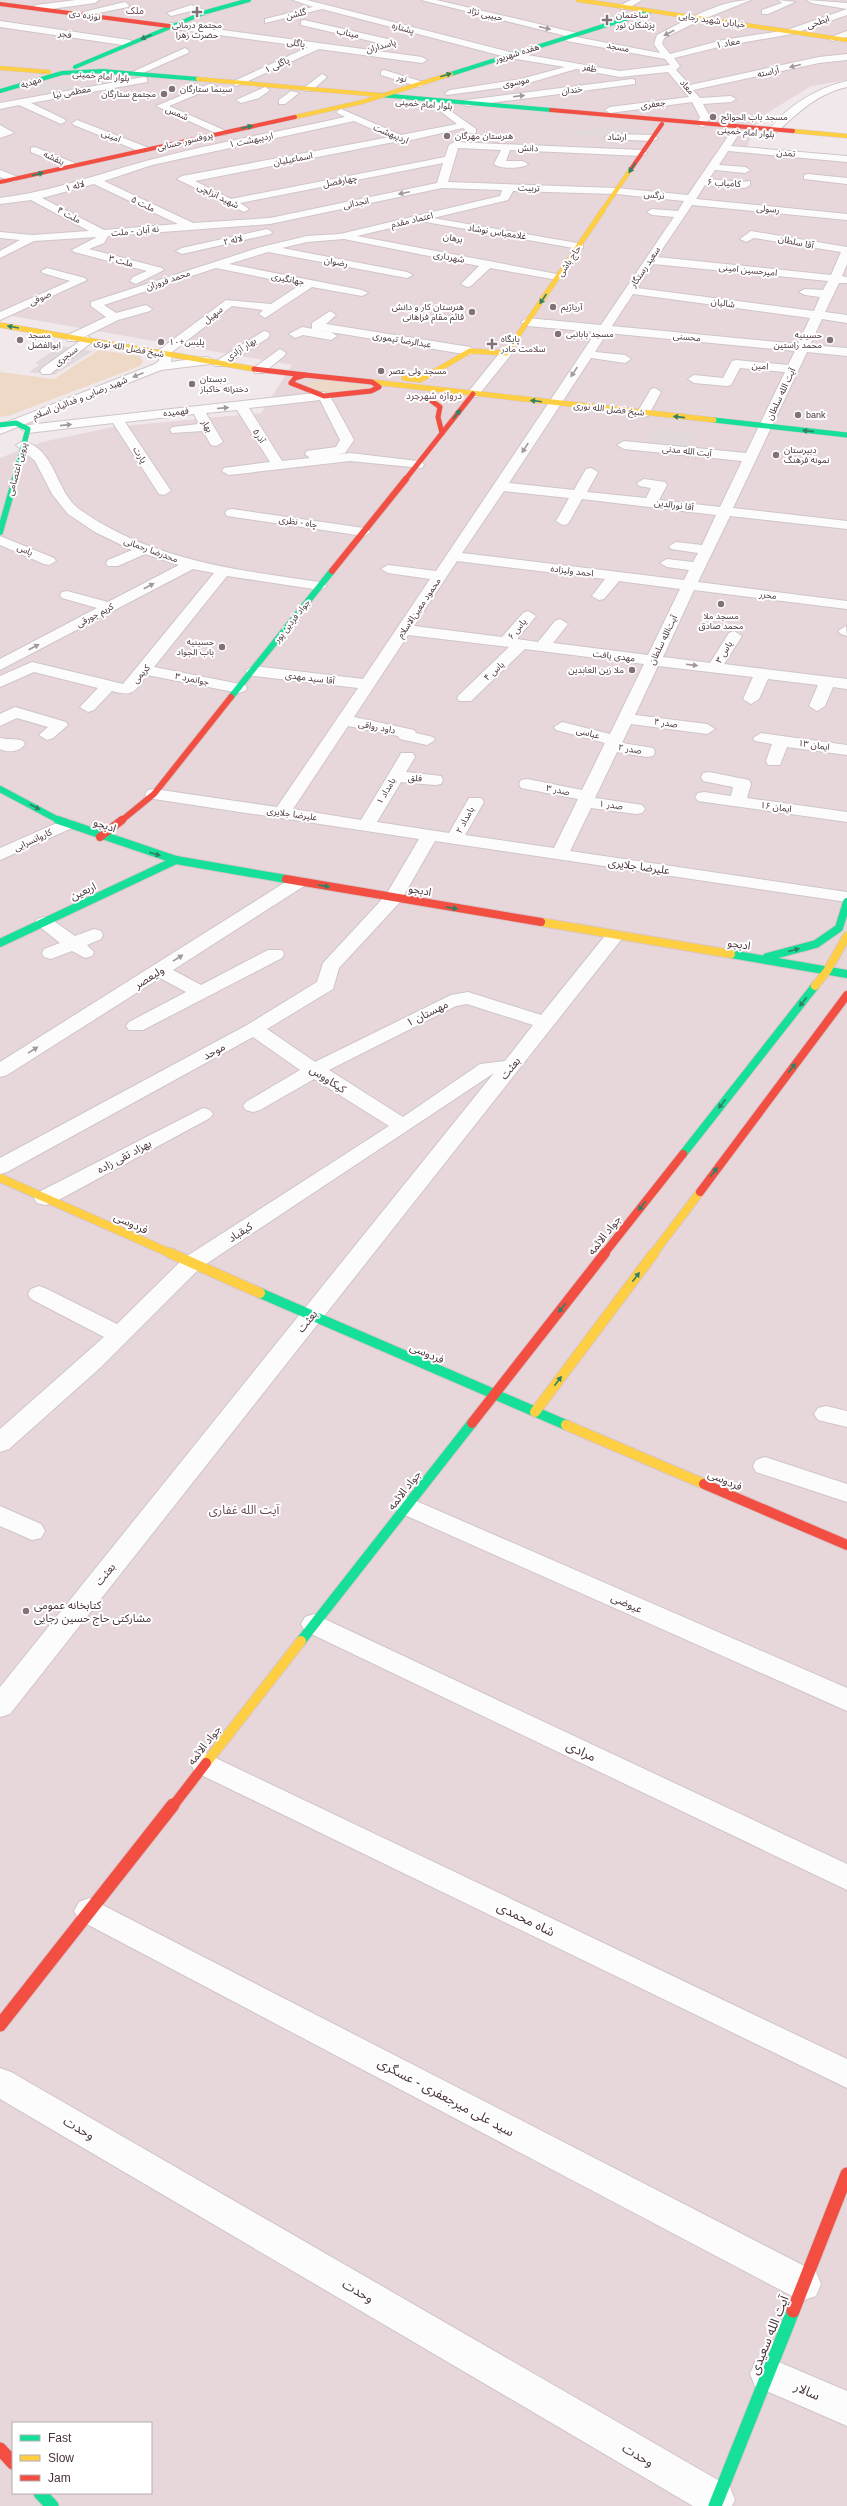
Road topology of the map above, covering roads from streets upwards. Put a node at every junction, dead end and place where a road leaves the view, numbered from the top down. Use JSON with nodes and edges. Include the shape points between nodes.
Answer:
{"nodes":[{"id":1,"x":40,"y":0,"type":"edge"},
{"id":2,"x":95,"y":0,"type":"edge"},
{"id":3,"x":249,"y":0,"type":"edge"},
{"id":4,"x":297,"y":0,"type":"edge"},
{"id":5,"x":425,"y":0,"type":"edge"},
{"id":6,"x":578,"y":0,"type":"edge"},
{"id":7,"x":638,"y":0,"type":"edge"},
{"id":8,"x":747,"y":0,"type":"edge"},
{"id":9,"x":782,"y":0,"type":"edge"},
{"id":10,"x":811,"y":0,"type":"edge"},
{"id":11,"x":824,"y":1,"type":"edge"},
{"id":12,"x":436,"y":3,"type":"junction"},
{"id":13,"x":612,"y":3,"type":"edge"},
{"id":14,"x":125,"y":5,"type":"dead end"},
{"id":15,"x":6,"y":6,"type":"edge"},
{"id":16,"x":847,"y":6,"type":"edge"},
{"id":17,"x":323,"y":7,"type":"junction"},
{"id":18,"x":624,"y":7,"type":"junction"},
{"id":19,"x":36,"y":8,"type":"junction"},
{"id":20,"x":416,"y":8,"type":"dead end"},
{"id":21,"x":493,"y":9,"type":"dead end"},
{"id":22,"x":48,"y":10,"type":"junction"},
{"id":23,"x":473,"y":11,"type":"junction"},
{"id":24,"x":651,"y":11,"type":"junction"},
{"id":25,"x":206,"y":12,"type":"junction"},
{"id":26,"x":358,"y":12,"type":"junction"},
{"id":27,"x":376,"y":12,"type":"dead end"},
{"id":28,"x":765,"y":12,"type":"dead end"},
{"id":29,"x":847,"y":12,"type":"edge"},
{"id":30,"x":171,"y":13,"type":"dead end"},
{"id":31,"x":78,"y":14,"type":"junction"},
{"id":32,"x":27,"y":16,"type":"dead end"},
{"id":33,"x":90,"y":16,"type":"junction"},
{"id":34,"x":541,"y":18,"type":"dead end"},
{"id":35,"x":698,"y":18,"type":"junction"},
{"id":36,"x":68,"y":21,"type":"dead end"},
{"id":37,"x":268,"y":21,"type":"dead end"},
{"id":38,"x":522,"y":23,"type":"junction"},
{"id":39,"x":0,"y":24,"type":"edge"},
{"id":40,"x":170,"y":26,"type":"junction"},
{"id":41,"x":303,"y":27,"type":"dead end"},
{"id":42,"x":53,"y":32,"type":"junction"},
{"id":43,"x":789,"y":32,"type":"junction"},
{"id":44,"x":425,"y":34,"type":"junction"},
{"id":45,"x":847,"y":34,"type":"edge"},
{"id":46,"x":570,"y":36,"type":"junction"},
{"id":47,"x":38,"y":38,"type":"dead end"},
{"id":48,"x":832,"y":38,"type":"junction"},
{"id":49,"x":271,"y":40,"type":"junction"},
{"id":50,"x":847,"y":40,"type":"edge"},
{"id":51,"x":399,"y":41,"type":"junction"},
{"id":52,"x":289,"y":42,"type":"junction"},
{"id":53,"x":130,"y":43,"type":"junction"},
{"id":54,"x":249,"y":46,"type":"dead end"},
{"id":55,"x":318,"y":46,"type":"junction"},
{"id":56,"x":258,"y":49,"type":"dead end"},
{"id":57,"x":348,"y":50,"type":"junction"},
{"id":58,"x":185,"y":51,"type":"dead end"},
{"id":59,"x":359,"y":52,"type":"junction"},
{"id":60,"x":647,"y":53,"type":"junction"},
{"id":61,"x":801,"y":54,"type":"dead end"},
{"id":62,"x":510,"y":55,"type":"junction"},
{"id":63,"x":668,"y":56,"type":"junction"},
{"id":64,"x":847,"y":57,"type":"edge"},
{"id":65,"x":633,"y":58,"type":"dead end"},
{"id":66,"x":325,"y":59,"type":"dead end"},
{"id":67,"x":384,"y":60,"type":"dead end"},
{"id":68,"x":422,"y":60,"type":"dead end"},
{"id":69,"x":819,"y":60,"type":"junction"},
{"id":70,"x":89,"y":62,"type":"junction"},
{"id":71,"x":581,"y":66,"type":"junction"},
{"id":72,"x":618,"y":66,"type":"dead end"},
{"id":73,"x":1,"y":67,"type":"edge"},
{"id":74,"x":670,"y":69,"type":"junction"},
{"id":75,"x":64,"y":70,"type":"junction"},
{"id":76,"x":102,"y":71,"type":"junction"},
{"id":77,"x":238,"y":71,"type":"dead end"},
{"id":78,"x":596,"y":71,"type":"junction"},
{"id":79,"x":384,"y":73,"type":"dead end"},
{"id":80,"x":133,"y":74,"type":"junction"},
{"id":81,"x":677,"y":76,"type":"junction"},
{"id":82,"x":322,"y":77,"type":"dead end"},
{"id":83,"x":144,"y":80,"type":"junction"},
{"id":84,"x":237,"y":83,"type":"junction"},
{"id":85,"x":716,"y":83,"type":"junction"},
{"id":86,"x":216,"y":84,"type":"junction"},
{"id":87,"x":420,"y":84,"type":"junction"},
{"id":88,"x":847,"y":84,"type":"edge"},
{"id":89,"x":113,"y":85,"type":"junction"},
{"id":90,"x":592,"y":87,"type":"junction"},
{"id":91,"x":805,"y":87,"type":"dead end"},
{"id":92,"x":689,"y":88,"type":"junction"},
{"id":93,"x":308,"y":89,"type":"junction"},
{"id":94,"x":135,"y":90,"type":"dead end"},
{"id":95,"x":265,"y":90,"type":"junction"},
{"id":96,"x":0,"y":91,"type":"edge"},
{"id":97,"x":562,"y":91,"type":"junction"},
{"id":98,"x":72,"y":92,"type":"junction"},
{"id":99,"x":294,"y":93,"type":"junction"},
{"id":100,"x":450,"y":93,"type":"dead end"},
{"id":101,"x":816,"y":95,"type":"junction"},
{"id":102,"x":52,"y":96,"type":"junction"},
{"id":103,"x":382,"y":96,"type":"junction"},
{"id":104,"x":572,"y":96,"type":"dead end"},
{"id":105,"x":607,"y":96,"type":"dead end"},
{"id":106,"x":371,"y":99,"type":"junction"},
{"id":107,"x":241,"y":100,"type":"dead end"},
{"id":108,"x":697,"y":100,"type":"junction"},
{"id":109,"x":91,"y":101,"type":"dead end"},
{"id":110,"x":20,"y":102,"type":"junction"},
{"id":111,"x":282,"y":102,"type":"dead end"},
{"id":112,"x":467,"y":103,"type":"junction"},
{"id":113,"x":438,"y":105,"type":"junction"},
{"id":114,"x":0,"y":106,"type":"edge"},
{"id":115,"x":71,"y":106,"type":"dead end"},
{"id":116,"x":333,"y":108,"type":"junction"},
{"id":117,"x":610,"y":110,"type":"dead end"},
{"id":118,"x":354,"y":118,"type":"junction"},
{"id":119,"x":61,"y":121,"type":"dead end"},
{"id":120,"x":77,"y":123,"type":"dead end"},
{"id":121,"x":662,"y":124,"type":"junction"},
{"id":122,"x":702,"y":124,"type":"junction"},
{"id":123,"x":465,"y":125,"type":"junction"},
{"id":124,"x":0,"y":128,"type":"edge"},
{"id":125,"x":774,"y":130,"type":"junction"},
{"id":126,"x":736,"y":131,"type":"junction"},
{"id":127,"x":223,"y":133,"type":"junction"},
{"id":128,"x":0,"y":135,"type":"edge"},
{"id":129,"x":597,"y":136,"type":"dead end"},
{"id":130,"x":847,"y":136,"type":"edge"},
{"id":131,"x":400,"y":138,"type":"junction"},
{"id":132,"x":652,"y":138,"type":"junction"},
{"id":133,"x":252,"y":140,"type":"junction"},
{"id":134,"x":847,"y":140,"type":"edge"},
{"id":135,"x":415,"y":144,"type":"dead end"},
{"id":136,"x":495,"y":147,"type":"junction"},
{"id":137,"x":507,"y":147,"type":"junction"},
{"id":138,"x":269,"y":148,"type":"dead end"},
{"id":139,"x":724,"y":148,"type":"junction"},
{"id":140,"x":36,"y":150,"type":"dead end"},
{"id":141,"x":145,"y":150,"type":"junction"},
{"id":142,"x":436,"y":153,"type":"dead end"},
{"id":143,"x":642,"y":153,"type":"junction"},
{"id":144,"x":129,"y":154,"type":"junction"},
{"id":145,"x":450,"y":159,"type":"junction"},
{"id":146,"x":847,"y":159,"type":"edge"},
{"id":147,"x":149,"y":163,"type":"junction"},
{"id":148,"x":523,"y":164,"type":"dead end"},
{"id":149,"x":72,"y":166,"type":"junction"},
{"id":150,"x":756,"y":166,"type":"dead end"},
{"id":151,"x":745,"y":170,"type":"dead end"},
{"id":152,"x":0,"y":173,"type":"edge"},
{"id":153,"x":691,"y":173,"type":"dead end"},
{"id":154,"x":708,"y":173,"type":"junction"},
{"id":155,"x":721,"y":176,"type":"dead end"},
{"id":156,"x":808,"y":177,"type":"dead end"},
{"id":157,"x":14,"y":179,"type":"junction"},
{"id":158,"x":185,"y":180,"type":"junction"},
{"id":159,"x":95,"y":181,"type":"junction"},
{"id":160,"x":296,"y":181,"type":"dead end"},
{"id":161,"x":847,"y":181,"type":"edge"},
{"id":162,"x":0,"y":182,"type":"edge"},
{"id":163,"x":746,"y":183,"type":"dead end"},
{"id":164,"x":516,"y":184,"type":"junction"},
{"id":165,"x":442,"y":185,"type":"junction"},
{"id":166,"x":309,"y":187,"type":"junction"},
{"id":167,"x":614,"y":194,"type":"junction"},
{"id":168,"x":33,"y":197,"type":"junction"},
{"id":169,"x":634,"y":198,"type":"dead end"},
{"id":170,"x":758,"y":198,"type":"dead end"},
{"id":171,"x":803,"y":200,"type":"dead end"},
{"id":172,"x":0,"y":201,"type":"edge"},
{"id":173,"x":230,"y":202,"type":"junction"},
{"id":174,"x":686,"y":206,"type":"junction"},
{"id":175,"x":741,"y":207,"type":"junction"},
{"id":176,"x":461,"y":208,"type":"junction"},
{"id":177,"x":705,"y":210,"type":"dead end"},
{"id":178,"x":781,"y":210,"type":"junction"},
{"id":179,"x":488,"y":212,"type":"dead end"},
{"id":180,"x":652,"y":212,"type":"dead end"},
{"id":181,"x":847,"y":217,"type":"edge"},
{"id":182,"x":416,"y":219,"type":"junction"},
{"id":183,"x":270,"y":221,"type":"junction"},
{"id":184,"x":15,"y":224,"type":"dead end"},
{"id":185,"x":385,"y":226,"type":"junction"},
{"id":186,"x":0,"y":227,"type":"edge"},
{"id":187,"x":190,"y":227,"type":"junction"},
{"id":188,"x":657,"y":227,"type":"dead end"},
{"id":189,"x":671,"y":228,"type":"junction"},
{"id":190,"x":287,"y":229,"type":"junction"},
{"id":191,"x":138,"y":231,"type":"junction"},
{"id":192,"x":415,"y":232,"type":"dead end"},
{"id":193,"x":104,"y":234,"type":"junction"},
{"id":194,"x":0,"y":235,"type":"edge"},
{"id":195,"x":518,"y":236,"type":"junction"},
{"id":196,"x":340,"y":237,"type":"junction"},
{"id":197,"x":307,"y":239,"type":"junction"},
{"id":198,"x":746,"y":239,"type":"dead end"},
{"id":199,"x":28,"y":240,"type":"junction"},
{"id":200,"x":154,"y":240,"type":"dead end"},
{"id":201,"x":500,"y":246,"type":"dead end"},
{"id":202,"x":579,"y":246,"type":"junction"},
{"id":203,"x":50,"y":248,"type":"dead end"},
{"id":204,"x":265,"y":249,"type":"junction"},
{"id":205,"x":3,"y":251,"type":"edge"},
{"id":206,"x":182,"y":251,"type":"dead end"},
{"id":207,"x":847,"y":251,"type":"edge"},
{"id":208,"x":649,"y":260,"type":"junction"},
{"id":209,"x":213,"y":264,"type":"junction"},
{"id":210,"x":487,"y":264,"type":"junction"},
{"id":211,"x":47,"y":271,"type":"dead end"},
{"id":212,"x":407,"y":275,"type":"dead end"},
{"id":213,"x":558,"y":277,"type":"junction"},
{"id":214,"x":841,"y":279,"type":"edge"},
{"id":215,"x":40,"y":283,"type":"dead end"},
{"id":216,"x":310,"y":283,"type":"junction"},
{"id":217,"x":467,"y":284,"type":"dead end"},
{"id":218,"x":627,"y":287,"type":"junction"},
{"id":219,"x":62,"y":288,"type":"junction"},
{"id":220,"x":145,"y":288,"type":"junction"},
{"id":221,"x":805,"y":292,"type":"dead end"},
{"id":222,"x":362,"y":293,"type":"dead end"},
{"id":223,"x":828,"y":294,"type":"junction"},
{"id":224,"x":218,"y":298,"type":"dead end"},
{"id":225,"x":230,"y":302,"type":"junction"},
{"id":226,"x":146,"y":309,"type":"dead end"},
{"id":227,"x":598,"y":313,"type":"dead end"},
{"id":228,"x":613,"y":314,"type":"junction"},
{"id":229,"x":330,"y":315,"type":"dead end"},
{"id":230,"x":0,"y":316,"type":"edge"},
{"id":231,"x":817,"y":316,"type":"junction"},
{"id":232,"x":114,"y":317,"type":"junction"},
{"id":233,"x":847,"y":319,"type":"edge"},
{"id":234,"x":527,"y":322,"type":"junction"},
{"id":235,"x":0,"y":325,"type":"edge"},
{"id":236,"x":603,"y":329,"type":"junction"},
{"id":237,"x":350,"y":332,"type":"junction"},
{"id":238,"x":295,"y":334,"type":"dead end"},
{"id":239,"x":264,"y":335,"type":"dead end"},
{"id":240,"x":72,"y":338,"type":"junction"},
{"id":241,"x":87,"y":340,"type":"junction"},
{"id":242,"x":802,"y":348,"type":"junction"},
{"id":243,"x":589,"y":350,"type":"junction"},
{"id":244,"x":470,"y":351,"type":"junction"},
{"id":245,"x":847,"y":352,"type":"edge"},
{"id":246,"x":280,"y":353,"type":"dead end"},
{"id":247,"x":506,"y":353,"type":"junction"},
{"id":248,"x":165,"y":354,"type":"junction"},
{"id":249,"x":628,"y":354,"type":"dead end"},
{"id":250,"x":206,"y":361,"type":"junction"},
{"id":251,"x":219,"y":363,"type":"junction"},
{"id":252,"x":159,"y":367,"type":"junction"},
{"id":253,"x":793,"y":369,"type":"junction"},
{"id":254,"x":259,"y":370,"type":"junction"},
{"id":255,"x":46,"y":371,"type":"dead end"},
{"id":256,"x":694,"y":374,"type":"dead end"},
{"id":257,"x":305,"y":375,"type":"junction"},
{"id":258,"x":358,"y":381,"type":"junction"},
{"id":259,"x":372,"y":382,"type":"junction"},
{"id":260,"x":291,"y":383,"type":"junction"},
{"id":261,"x":366,"y":391,"type":"junction"},
{"id":262,"x":655,"y":392,"type":"dead end"},
{"id":263,"x":473,"y":394,"type":"junction"},
{"id":264,"x":324,"y":396,"type":"junction"},
{"id":265,"x":553,"y":403,"type":"junction"},
{"id":266,"x":241,"y":406,"type":"junction"},
{"id":267,"x":198,"y":410,"type":"junction"},
{"id":268,"x":643,"y":413,"type":"junction"},
{"id":269,"x":117,"y":419,"type":"junction"},
{"id":270,"x":0,"y":425,"type":"edge"},
{"id":271,"x":22,"y":426,"type":"junction"},
{"id":272,"x":208,"y":426,"type":"junction"},
{"id":273,"x":766,"y":426,"type":"junction"},
{"id":274,"x":0,"y":430,"type":"edge"},
{"id":275,"x":177,"y":430,"type":"dead end"},
{"id":276,"x":442,"y":433,"type":"junction"},
{"id":277,"x":847,"y":435,"type":"edge"},
{"id":278,"x":216,"y":442,"type":"dead end"},
{"id":279,"x":24,"y":445,"type":"junction"},
{"id":280,"x":624,"y":445,"type":"dead end"},
{"id":281,"x":312,"y":454,"type":"dead end"},
{"id":282,"x":751,"y":458,"type":"junction"},
{"id":283,"x":417,"y":465,"type":"junction"},
{"id":284,"x":278,"y":466,"type":"junction"},
{"id":285,"x":229,"y":472,"type":"dead end"},
{"id":286,"x":591,"y":472,"type":"dead end"},
{"id":287,"x":644,"y":483,"type":"dead end"},
{"id":288,"x":500,"y":486,"type":"junction"},
{"id":289,"x":164,"y":491,"type":"dead end"},
{"id":290,"x":578,"y":494,"type":"junction"},
{"id":291,"x":643,"y":502,"type":"junction"},
{"id":292,"x":725,"y":511,"type":"junction"},
{"id":293,"x":232,"y":513,"type":"dead end"},
{"id":294,"x":627,"y":517,"type":"dead end"},
{"id":295,"x":563,"y":521,"type":"dead end"},
{"id":296,"x":847,"y":525,"type":"edge"},
{"id":297,"x":0,"y":532,"type":"edge"},
{"id":298,"x":364,"y":532,"type":"junction"},
{"id":299,"x":0,"y":540,"type":"edge"},
{"id":300,"x":676,"y":546,"type":"dead end"},
{"id":301,"x":146,"y":549,"type":"junction"},
{"id":302,"x":542,"y":550,"type":"dead end"},
{"id":303,"x":706,"y":550,"type":"junction"},
{"id":304,"x":454,"y":556,"type":"junction"},
{"id":305,"x":49,"y":562,"type":"dead end"},
{"id":306,"x":114,"y":563,"type":"dead end"},
{"id":307,"x":667,"y":563,"type":"dead end"},
{"id":308,"x":191,"y":564,"type":"junction"},
{"id":309,"x":532,"y":566,"type":"junction"},
{"id":310,"x":698,"y":567,"type":"junction"},
{"id":311,"x":388,"y":568,"type":"dead end"},
{"id":312,"x":223,"y":572,"type":"junction"},
{"id":313,"x":579,"y":572,"type":"junction"},
{"id":314,"x":612,"y":572,"type":"junction"},
{"id":315,"x":440,"y":576,"type":"junction"},
{"id":316,"x":568,"y":585,"type":"dead end"},
{"id":317,"x":320,"y":586,"type":"junction"},
{"id":318,"x":689,"y":586,"type":"junction"},
{"id":319,"x":92,"y":590,"type":"dead end"},
{"id":320,"x":599,"y":596,"type":"dead end"},
{"id":321,"x":847,"y":605,"type":"edge"},
{"id":322,"x":110,"y":607,"type":"junction"},
{"id":323,"x":528,"y":616,"type":"dead end"},
{"id":324,"x":560,"y":624,"type":"dead end"},
{"id":325,"x":404,"y":630,"type":"junction"},
{"id":326,"x":734,"y":636,"type":"dead end"},
{"id":327,"x":506,"y":642,"type":"junction"},
{"id":328,"x":522,"y":644,"type":"junction"},
{"id":329,"x":542,"y":647,"type":"junction"},
{"id":330,"x":3,"y":661,"type":"edge"},
{"id":331,"x":653,"y":661,"type":"junction"},
{"id":332,"x":714,"y":668,"type":"junction"},
{"id":333,"x":145,"y":670,"type":"junction"},
{"id":334,"x":253,"y":671,"type":"junction"},
{"id":335,"x":762,"y":674,"type":"junction"},
{"id":336,"x":0,"y":682,"type":"edge"},
{"id":337,"x":827,"y":682,"type":"junction"},
{"id":338,"x":368,"y":684,"type":"junction"},
{"id":339,"x":847,"y":684,"type":"edge"},
{"id":340,"x":108,"y":686,"type":"junction"},
{"id":341,"x":239,"y":688,"type":"junction"},
{"id":342,"x":466,"y":698,"type":"dead end"},
{"id":343,"x":751,"y":699,"type":"dead end"},
{"id":344,"x":817,"y":706,"type":"dead end"},
{"id":345,"x":88,"y":707,"type":"dead end"},
{"id":346,"x":628,"y":713,"type":"junction"},
{"id":347,"x":698,"y":715,"type":"dead end"},
{"id":348,"x":344,"y":720,"type":"junction"},
{"id":349,"x":0,"y":721,"type":"edge"},
{"id":350,"x":562,"y":726,"type":"dead end"},
{"id":351,"x":707,"y":729,"type":"dead end"},
{"id":352,"x":47,"y":735,"type":"dead end"},
{"id":353,"x":761,"y":738,"type":"dead end"},
{"id":354,"x":427,"y":740,"type":"dead end"},
{"id":355,"x":781,"y":741,"type":"junction"},
{"id":356,"x":0,"y":743,"type":"edge"},
{"id":357,"x":614,"y":743,"type":"junction"},
{"id":358,"x":17,"y":744,"type":"dead end"},
{"id":359,"x":847,"y":750,"type":"edge"},
{"id":360,"x":647,"y":752,"type":"dead end"},
{"id":361,"x":407,"y":757,"type":"dead end"},
{"id":362,"x":774,"y":760,"type":"dead end"},
{"id":363,"x":395,"y":776,"type":"junction"},
{"id":364,"x":709,"y":777,"type":"dead end"},
{"id":365,"x":435,"y":780,"type":"dead end"},
{"id":366,"x":528,"y":784,"type":"dead end"},
{"id":367,"x":0,"y":789,"type":"edge"},
{"id":368,"x":154,"y":794,"type":"junction"},
{"id":369,"x":704,"y":797,"type":"dead end"},
{"id":370,"x":586,"y":799,"type":"junction"},
{"id":371,"x":475,"y":802,"type":"dead end"},
{"id":372,"x":737,"y":802,"type":"junction"},
{"id":373,"x":636,"y":808,"type":"dead end"},
{"id":374,"x":282,"y":813,"type":"junction"},
{"id":375,"x":847,"y":817,"type":"edge"},
{"id":376,"x":66,"y":824,"type":"junction"},
{"id":377,"x":366,"y":825,"type":"junction"},
{"id":378,"x":430,"y":835,"type":"junction"},
{"id":379,"x":100,"y":837,"type":"junction"},
{"id":380,"x":455,"y":838,"type":"junction"},
{"id":381,"x":3,"y":850,"type":"edge"},
{"id":382,"x":560,"y":854,"type":"junction"},
{"id":383,"x":176,"y":860,"type":"junction"},
{"id":384,"x":298,"y":882,"type":"junction"},
{"id":385,"x":847,"y":897,"type":"edge"},
{"id":386,"x":394,"y":898,"type":"junction"},
{"id":387,"x":847,"y":902,"type":"edge"},
{"id":388,"x":44,"y":923,"type":"junction"},
{"id":389,"x":94,"y":935,"type":"dead end"},
{"id":390,"x":615,"y":936,"type":"junction"},
{"id":391,"x":847,"y":936,"type":"edge"},
{"id":392,"x":0,"y":944,"type":"edge"},
{"id":393,"x":79,"y":948,"type":"junction"},
{"id":394,"x":51,"y":953,"type":"dead end"},
{"id":395,"x":275,"y":954,"type":"dead end"},
{"id":396,"x":757,"y":959,"type":"junction"},
{"id":397,"x":160,"y":970,"type":"junction"},
{"id":398,"x":827,"y":971,"type":"junction"},
{"id":399,"x":847,"y":974,"type":"edge"},
{"id":400,"x":201,"y":993,"type":"junction"},
{"id":401,"x":847,"y":995,"type":"edge"},
{"id":402,"x":546,"y":1023,"type":"junction"},
{"id":403,"x":136,"y":1026,"type":"dead end"},
{"id":404,"x":254,"y":1029,"type":"junction"},
{"id":405,"x":511,"y":1066,"type":"junction"},
{"id":406,"x":314,"y":1070,"type":"junction"},
{"id":407,"x":0,"y":1071,"type":"edge"},
{"id":408,"x":253,"y":1106,"type":"dead end"},
{"id":409,"x":203,"y":1114,"type":"dead end"},
{"id":410,"x":403,"y":1126,"type":"junction"},
{"id":411,"x":0,"y":1167,"type":"edge"},
{"id":412,"x":0,"y":1178,"type":"edge"},
{"id":413,"x":45,"y":1198,"type":"junction"},
{"id":414,"x":192,"y":1263,"type":"junction"},
{"id":415,"x":39,"y":1294,"type":"dead end"},
{"id":416,"x":311,"y":1316,"type":"junction"},
{"id":417,"x":120,"y":1334,"type":"junction"},
{"id":418,"x":494,"y":1395,"type":"junction"},
{"id":419,"x":535,"y":1412,"type":"junction"},
{"id":420,"x":0,"y":1443,"type":"edge"},
{"id":421,"x":765,"y":1466,"type":"dead end"},
{"id":422,"x":847,"y":1493,"type":"edge"},
{"id":423,"x":407,"y":1506,"type":"junction"},
{"id":424,"x":0,"y":1515,"type":"edge"},
{"id":425,"x":32,"y":1531,"type":"dead end"},
{"id":426,"x":847,"y":1545,"type":"edge"},
{"id":427,"x":314,"y":1624,"type":"junction"},
{"id":428,"x":5,"y":1690,"type":"edge"},
{"id":429,"x":847,"y":1700,"type":"edge"},
{"id":430,"x":204,"y":1764,"type":"junction"},
{"id":431,"x":847,"y":1878,"type":"edge"},
{"id":432,"x":89,"y":1911,"type":"junction"},
{"id":433,"x":0,"y":2024,"type":"edge"},
{"id":434,"x":847,"y":2074,"type":"edge"},
{"id":435,"x":0,"y":2082,"type":"edge"},
{"id":436,"x":847,"y":2174,"type":"edge"},
{"id":437,"x":804,"y":2284,"type":"junction"},
{"id":438,"x":767,"y":2374,"type":"junction"},
{"id":439,"x":847,"y":2409,"type":"edge"},
{"id":440,"x":0,"y":2449,"type":"edge"},
{"id":441,"x":12,"y":2462,"type":"edge"},
{"id":442,"x":41,"y":2494,"type":"edge"},
{"id":443,"x":716,"y":2503,"type":"edge"},
{"id":444,"x":52,"y":2506,"type":"edge"}],
"edges":[{"from":1,"to":15,"type":"street"},
{"from":2,"to":19,"type":"street"},
{"from":3,"to":25,"type":"street"},
{"from":4,"to":17,"type":"street","name":"پشتاره"},
{"from":5,"to":12,"type":"street","name":"حبیبی نژاد"},
{"from":6,"to":13,"type":"street","name":"خیابان شهید رجایی"},
{"from":7,"to":18,"type":"street"},
{"from":8,"to":35,"type":"street"},
{"from":9,"to":28,"type":"street","via":[[791,2]]},
{"from":10,"to":11,"type":"street","name":"ابطحی"},
{"from":11,"to":16,"type":"street","name":"ابطحی"},
{"from":12,"to":20,"type":"street"},
{"from":12,"to":23,"type":"street","name":"حبیبی نژاد"},
{"from":13,"to":18,"type":"street","name":"خیابان شهید رجایی"},
{"from":14,"to":31,"type":"street"},
{"from":15,"to":19,"type":"street","name":"نوزده دی"},
{"from":17,"to":26,"type":"street","name":"پشتاره","via":[[342,12]]},
{"from":17,"to":37,"type":"street","name":"گلشن"},
{"from":18,"to":24,"type":"street","name":"خیابان شهید رجایی"},
{"from":19,"to":22,"type":"street","name":"نوزده دی"},
{"from":21,"to":23,"type":"street"},
{"from":22,"to":31,"type":"street","name":"نوزده دی"},
{"from":22,"to":32,"type":"street"},
{"from":23,"to":38,"type":"street","name":"حبیبی نژاد"},
{"from":24,"to":35,"type":"street","name":"خیابان شهید رجایی"},
{"from":24,"to":46,"type":"street","name":"هفده شهریور"},
{"from":25,"to":30,"type":"street","via":[[191,8]]},
{"from":25,"to":40,"type":"street"},
{"from":26,"to":27,"type":"street"},
{"from":26,"to":44,"type":"street","name":"پشتاره"},
{"from":29,"to":43,"type":"street","name":"ابطحی"},
{"from":31,"to":33,"type":"street","name":"نوزده دی"},
{"from":33,"to":36,"type":"street"},
{"from":33,"to":40,"type":"street","name":"نوزده دی"},
{"from":34,"to":38,"type":"street","name":"حبیبی نژاد"},
{"from":35,"to":43,"type":"street","name":"خیابان شهید رجایی"},
{"from":35,"to":63,"type":"street","one_way":true,"via":[[660,37],[658,44]]},
{"from":38,"to":46,"type":"street","name":"حبیبی نژاد","one_way":true},
{"from":39,"to":42,"type":"street","name":"فجر"},
{"from":40,"to":49,"type":"street","name":"پاگلی"},
{"from":40,"to":53,"type":"street","one_way":true},
{"from":41,"to":51,"type":"street","name":"میناب","via":[[318,26]]},
{"from":42,"to":47,"type":"street"},
{"from":42,"to":53,"type":"street","name":"فجر"},
{"from":43,"to":48,"type":"street","name":"خیابان شهید رجایی"},
{"from":43,"to":63,"type":"street","name":"معاد ۱"},
{"from":44,"to":51,"type":"street","name":"پاسداران"},
{"from":44,"to":62,"type":"street","name":"پشتاره"},
{"from":45,"to":48,"type":"street"},
{"from":46,"to":60,"type":"street","name":"مسجد"},
{"from":46,"to":62,"type":"street","name":"هفده شهریور"},
{"from":48,"to":50,"type":"street","name":"خیابان شهید رجایی"},
{"from":49,"to":52,"type":"street","name":"پاگلی"},
{"from":49,"to":54,"type":"street"},
{"from":51,"to":59,"type":"street","name":"پاسداران"},
{"from":52,"to":55,"type":"street","name":"پاگلی"},
{"from":52,"to":56,"type":"street"},
{"from":53,"to":70,"type":"street"},
{"from":55,"to":57,"type":"street","name":"پاگلی"},
{"from":55,"to":84,"type":"street","name":"پاگلی ۱"},
{"from":57,"to":59,"type":"street","name":"پاگلی"},
{"from":57,"to":66,"type":"street"},
{"from":58,"to":80,"type":"street"},
{"from":59,"to":67,"type":"street"},
{"from":59,"to":68,"type":"street","name":"پاگلی"},
{"from":60,"to":63,"type":"street","name":"مسجد"},
{"from":60,"to":65,"type":"street"},
{"from":61,"to":69,"type":"street"},
{"from":62,"to":71,"type":"street","name":"ظفر"},
{"from":87,"to":62,"type":"street","name":"هفده شهریور","one_way":true},
{"from":63,"to":74,"type":"street","name":"معاد","via":[[675,66]]},
{"from":64,"to":69,"type":"street","name":"آراسته"},
{"from":69,"to":85,"type":"street","name":"آراسته","one_way":true},
{"from":70,"to":75,"type":"street"},
{"from":70,"to":76,"type":"street","via":[[91,67]]},
{"from":71,"to":78,"type":"street","name":"ظفر"},
{"from":71,"to":100,"type":"street","name":"موسوی","via":[[522,82]]},
{"from":72,"to":78,"type":"street"},
{"from":73,"to":75,"type":"street","name":"بلوار امام خمینی"},
{"from":74,"to":78,"type":"street","name":"ظفر","via":[[620,74]]},
{"from":74,"to":81,"type":"street","name":"معاد"},
{"from":75,"to":76,"type":"street","name":"بلوار امام خمینی"},
{"from":75,"to":83,"type":"street","name":"بلوار امام خمینی"},
{"from":75,"to":96,"type":"street","name":"مهدیه"},
{"from":76,"to":80,"type":"street","name":"بلوار امام خمینی"},
{"from":77,"to":86,"type":"street"},
{"from":79,"to":87,"type":"street","name":"نور"},
{"from":80,"to":86,"type":"street","name":"بلوار امام خمینی"},
{"from":81,"to":90,"type":"street","name":"خندان"},
{"from":81,"to":92,"type":"street","name":"معاد"},
{"from":82,"to":93,"type":"street"},
{"from":83,"to":86,"type":"street","name":"بلوار امام خمینی"},
{"from":83,"to":89,"type":"street","name":"معظمی نیا"},
{"from":84,"to":86,"type":"street","name":"بلوار امام خمینی"},
{"from":84,"to":93,"type":"street","name":"بلوار امام خمینی"},
{"from":85,"to":92,"type":"street","name":"آراسته"},
{"from":85,"to":108,"type":"street","name":"جعفری","via":[[729,95]]},
{"from":86,"to":95,"type":"street","name":"بلوار امام خمینی"},
{"from":86,"to":127,"type":"street","name":"شمس","via":[[160,106]]},
{"from":87,"to":103,"type":"street","name":"هفده شهریور"},
{"from":88,"to":101,"type":"street"},
{"from":89,"to":94,"type":"street"},
{"from":89,"to":98,"type":"street","name":"معظمی نیا"},
{"from":90,"to":97,"type":"street","name":"خندان"},
{"from":90,"to":105,"type":"street"},
{"from":91,"to":101,"type":"street"},
{"from":92,"to":108,"type":"street","name":"معاد"},
{"from":93,"to":103,"type":"street","name":"بلوار امام خمینی"},
{"from":95,"to":99,"type":"street","name":"بلوار امام خمینی"},
{"from":95,"to":107,"type":"street","via":[[256,96]]},
{"from":97,"to":104,"type":"street"},
{"from":112,"to":97,"type":"street","name":"خندان","one_way":true},
{"from":98,"to":102,"type":"street","name":"معظمی نیا"},
{"from":98,"to":109,"type":"street"},
{"from":99,"to":106,"type":"street","name":"بلوار امام خمینی"},
{"from":99,"to":111,"type":"street"},
{"from":101,"to":125,"type":"street","via":[[794,110]]},
{"from":102,"to":110,"type":"street","name":"معظمی نیا"},
{"from":102,"to":115,"type":"street"},
{"from":103,"to":106,"type":"street","name":"هفده شهریور"},
{"from":103,"to":112,"type":"street","name":"بلوار امام خمینی"},
{"from":106,"to":113,"type":"street","name":"بلوار امام خمینی"},
{"from":106,"to":116,"type":"street","name":"پروفسور حسابی"},
{"from":108,"to":117,"type":"street","name":"جعفری"},
{"from":108,"to":122,"type":"street","name":"معاد","via":[[705,117]]},
{"from":110,"to":114,"type":"street","name":"معظمی نیا"},
{"from":110,"to":119,"type":"street"},
{"from":112,"to":122,"type":"street","name":"بلوار امام خمینی"},
{"from":113,"to":121,"type":"street","name":"بلوار امام خمینی"},
{"from":113,"to":123,"type":"street"},
{"from":116,"to":118,"type":"street","name":"اردیبهشت"},
{"from":127,"to":116,"type":"street","name":"پروفسور حسابی","one_way":true},
{"from":118,"to":131,"type":"street","name":"اردیبهشت"},
{"from":118,"to":133,"type":"street","name":"اردیبهشت ۱"},
{"from":120,"to":141,"type":"street","name":"امینی"},
{"from":121,"to":126,"type":"street","name":"بلوار امام خمینی"},
{"from":121,"to":132,"type":"street","name":"حاج باشی"},
{"from":122,"to":125,"type":"street","name":"بلوار امام خمینی"},
{"from":123,"to":131,"type":"street","name":"اسماعیلیان"},
{"from":123,"to":136,"type":"street","via":[[484,136]]},
{"from":124,"to":128,"type":"street","via":[[9,133]]},
{"from":125,"to":130,"type":"street","name":"بلوار امام خمینی"},
{"from":126,"to":134,"type":"street","name":"بلوار امام خمینی"},
{"from":126,"to":139,"type":"street","name":"سعید رستگار"},
{"from":127,"to":141,"type":"street","name":"پروفسور حسابی"},
{"from":129,"to":132,"type":"street","name":"ارشاد"},
{"from":131,"to":135,"type":"street","name":"اردیبهشت"},
{"from":131,"to":158,"type":"street","name":"اسماعیلیان"},
{"from":132,"to":143,"type":"street","name":"حاج باشی"},
{"from":133,"to":138,"type":"street"},
{"from":133,"to":147,"type":"street","name":"اردیبهشت ۱"},
{"from":136,"to":137,"type":"street","name":"دانش"},
{"from":136,"to":145,"type":"street","name":"دانش","via":[[454,145]]},
{"from":137,"to":143,"type":"street","name":"دانش"},
{"from":137,"to":148,"type":"street","via":[[499,164]]},
{"from":139,"to":146,"type":"street","name":"تمدن","via":[[778,156]]},
{"from":139,"to":154,"type":"street","name":"سعید رستگار"},
{"from":140,"to":149,"type":"street","name":"بنفشه"},
{"from":141,"to":144,"type":"street","name":"پروفسور حسابی"},
{"from":142,"to":145,"type":"street"},
{"from":143,"to":167,"type":"street","name":"حاج باشی","one_way":true},
{"from":144,"to":147,"type":"street","name":"شهید انزلچی"},
{"from":144,"to":149,"type":"street","name":"پروفسور حسابی"},
{"from":145,"to":165,"type":"street","name":"دانش"},
{"from":145,"to":166,"type":"street","name":"چهارفصل"},
{"from":147,"to":158,"type":"street","name":"شهید انزلچی"},
{"from":147,"to":159,"type":"street","name":"لاله ۱"},
{"from":157,"to":149,"type":"street","name":"پروفسور حسابی","one_way":true},
{"from":150,"to":154,"type":"street"},
{"from":151,"to":154,"type":"street"},
{"from":152,"to":157,"type":"street"},
{"from":153,"to":154,"type":"street"},
{"from":154,"to":155,"type":"street"},
{"from":154,"to":163,"type":"street","name":"کامیاب ۶","via":[[745,185]]},
{"from":154,"to":174,"type":"street","name":"سعید رستگار"},
{"from":156,"to":161,"type":"street"},
{"from":157,"to":162,"type":"street","name":"پروفسور حسابی"},
{"from":158,"to":173,"type":"street","name":"شهید انزلچی"},
{"from":159,"to":168,"type":"street","name":"لاله ۱"},
{"from":159,"to":187,"type":"street","name":"ملت ۵"},
{"from":160,"to":166,"type":"street"},
{"from":164,"to":165,"type":"street","name":"تربیت"},
{"from":164,"to":167,"type":"street","name":"تربیت"},
{"from":164,"to":176,"type":"street","name":"اعتماد مقدم","via":[[504,198]]},
{"from":165,"to":183,"type":"street","name":"انجدانی","one_way":true},
{"from":166,"to":173,"type":"street","name":"چهارفصل"},
{"from":167,"to":169,"type":"street"},
{"from":167,"to":174,"type":"street","name":"نرگس"},
{"from":167,"to":202,"type":"street","name":"حاج باشی"},
{"from":168,"to":172,"type":"street","name":"لاله ۱"},
{"from":168,"to":193,"type":"street","name":"ملت ۴"},
{"from":170,"to":175,"type":"street","via":[[746,200]]},
{"from":171,"to":178,"type":"street","via":[[800,204],[787,203]]},
{"from":173,"to":183,"type":"street","name":"شهید انزلچی"},
{"from":174,"to":175,"type":"street","name":"رسولی"},
{"from":174,"to":177,"type":"street"},
{"from":174,"to":180,"type":"street"},
{"from":174,"to":189,"type":"street","name":"سعید رستگار"},
{"from":175,"to":178,"type":"street","name":"رسولی"},
{"from":176,"to":179,"type":"street"},
{"from":176,"to":182,"type":"street","name":"اعتماد مقدم"},
{"from":178,"to":181,"type":"street","name":"رسولی"},
{"from":182,"to":185,"type":"street","name":"اعتماد مقدم"},
{"from":182,"to":195,"type":"street","name":"غلامعباس نوشاد"},
{"from":183,"to":187,"type":"street","name":"نه آبان - ملت"},
{"from":183,"to":190,"type":"street","name":"شهید انزلچی"},
{"from":184,"to":186,"type":"street"},
{"from":185,"to":192,"type":"street"},
{"from":185,"to":196,"type":"street","name":"اعتماد مقدم"},
{"from":187,"to":191,"type":"street","name":"نه آبان - ملت"},
{"from":188,"to":189,"type":"street"},
{"from":189,"to":208,"type":"street","name":"سعید رستگار"},
{"from":190,"to":197,"type":"street","name":"شهید انزلچی"},
{"from":190,"to":206,"type":"street","name":"لاله ۲"},
{"from":191,"to":193,"type":"street","name":"نه آبان - ملت"},
{"from":191,"to":200,"type":"street"},
{"from":193,"to":199,"type":"street","name":"نه آبان - ملت"},
{"from":193,"to":220,"type":"street","name":"ملت ۳","via":[[100,241],[78,250],[158,270],[137,279],[138,285]]},
{"from":194,"to":199,"type":"street","name":"نه آبان - ملت"},
{"from":195,"to":201,"type":"street"},
{"from":195,"to":202,"type":"street","name":"غلامعباس نوشاد"},
{"from":196,"to":197,"type":"street","name":"اعتماد مقدم"},
{"from":196,"to":210,"type":"street","name":"شهرداری"},
{"from":197,"to":204,"type":"street","name":"محمد فروزان"},
{"from":198,"to":207,"type":"street","name":"آقا سلطان","via":[[751,234]]},
{"from":199,"to":203,"type":"street"},
{"from":199,"to":205,"type":"street"},
{"from":202,"to":213,"type":"street","name":"حاج باشی"},
{"from":204,"to":209,"type":"street","name":"محمد فروزان"},
{"from":204,"to":212,"type":"street","name":"رضوان"},
{"from":207,"to":214,"type":"street","name":"آیت الله سلطان"},
{"from":208,"to":214,"type":"street","name":"امیرحسین امینی","via":[[757,276]]},
{"from":208,"to":218,"type":"street","name":"سعید رستگار"},
{"from":209,"to":216,"type":"street","name":"جهانگیری"},
{"from":209,"to":220,"type":"street","name":"محمد فروزان"},
{"from":210,"to":213,"type":"street","name":"شهرداری"},
{"from":210,"to":217,"type":"street"},
{"from":211,"to":219,"type":"street","name":"صوفی","via":[[80,280]]},
{"from":213,"to":234,"type":"street","name":"حاج باشی","one_way":true},
{"from":214,"to":223,"type":"street","name":"آیت الله سلطان"},
{"from":215,"to":219,"type":"street"},
{"from":216,"to":222,"type":"street","name":"جهانگیری"},
{"from":216,"to":225,"type":"street","name":"سهیل","via":[[269,311]]},
{"from":218,"to":228,"type":"street","name":"سعید رستگار"},
{"from":218,"to":231,"type":"street","name":"شالیان","via":[[682,293],[721,308]]},
{"from":219,"to":230,"type":"street","name":"صوفی"},
{"from":220,"to":232,"type":"street","name":"محمد فروزان","via":[[95,304]]},
{"from":221,"to":223,"type":"street"},
{"from":223,"to":231,"type":"street","name":"آیت الله سلطان"},
{"from":224,"to":225,"type":"street"},
{"from":225,"to":248,"type":"street","name":"سهیل"},
{"from":226,"to":232,"type":"street"},
{"from":227,"to":228,"type":"street"},
{"from":228,"to":236,"type":"street","name":"سعید رستگار"},
{"from":229,"to":237,"type":"street","name":"عبدالرضا تیموری","via":[[316,326]]},
{"from":231,"to":233,"type":"street","name":"شالیان"},
{"from":231,"to":242,"type":"street","name":"آیت الله سلطان"},
{"from":232,"to":240,"type":"street"},
{"from":234,"to":236,"type":"street","name":"محسنی"},
{"from":234,"to":247,"type":"street","name":"حاج باشی"},
{"from":240,"to":235,"type":"street","name":"شیخ فضل الله نوری","one_way":true},
{"from":236,"to":242,"type":"street","name":"محسنی","via":[[670,331],[697,341]]},
{"from":236,"to":243,"type":"street","name":"سعید رستگار"},
{"from":237,"to":238,"type":"street","via":[[341,338],[302,331]]},
{"from":237,"to":244,"type":"street","name":"عبدالرضا تیموری"},
{"from":239,"to":251,"type":"street","name":"بهار آزادی"},
{"from":240,"to":241,"type":"street","name":"شیخ فضل الله نوری"},
{"from":241,"to":248,"type":"street","name":"شیخ فضل الله نوری"},
{"from":241,"to":255,"type":"street","name":"سنجری"},
{"from":242,"to":245,"type":"street","name":"محسنی"},
{"from":242,"to":253,"type":"street","name":"آیت الله سلطان"},
{"from":243,"to":249,"type":"street"},
{"from":243,"to":265,"type":"street","name":"سعید رستگار","one_way":true},
{"from":244,"to":247,"type":"street","name":"عبدالرضا تیموری"},
{"from":244,"to":258,"type":"street","via":[[420,380],[391,378]]},
{"from":246,"to":254,"type":"street"},
{"from":247,"to":263,"type":"street","name":"حاج باشی"},
{"from":248,"to":250,"type":"street","name":"شیخ فضل الله نوری"},
{"from":248,"to":252,"type":"street","via":[[165,363]]},
{"from":250,"to":251,"type":"street","name":"شیخ فضل الله نوری"},
{"from":250,"to":252,"type":"street","name":"شهید رضایی و فدائیان اسلام"},
{"from":251,"to":254,"type":"street","name":"شیخ فضل الله نوری"},
{"from":252,"to":271,"type":"street","name":"شهید رضایی و فدائیان اسلام","one_way":true},
{"from":253,"to":256,"type":"street","name":"امین","via":[[736,364],[727,382]]},
{"from":253,"to":273,"type":"street","name":"آیت الله سلطان"},
{"from":254,"to":257,"type":"street","name":"شیخ فضل الله نوری"},
{"from":254,"to":260,"type":"street","name":"شیخ فضل الله نوری"},
{"from":257,"to":258,"type":"street","name":"شیخ فضل الله نوری"},
{"from":257,"to":260,"type":"street","via":[[295,378]]},
{"from":258,"to":259,"type":"street","name":"شیخ فضل الله نوری"},
{"from":259,"to":261,"type":"street","via":[[379,387]]},
{"from":259,"to":263,"type":"street","name":"شیخ فضل الله نوری"},
{"from":260,"to":264,"type":"street","name":"شیخ فضل الله نوری"},
{"from":261,"to":264,"type":"street"},
{"from":261,"to":276,"type":"street","via":[[436,402],[440,407],[438,417]]},
{"from":262,"to":268,"type":"street"},
{"from":265,"to":263,"type":"street","name":"شیخ فضل الله نوری","one_way":true},
{"from":276,"to":263,"type":"street","name":"جواد فردین پور","one_way":true},
{"from":264,"to":266,"type":"street","name":"فهمیده"},
{"from":264,"to":281,"type":"street","via":[[347,440],[340,450]]},
{"from":265,"to":268,"type":"street","name":"شیخ فضل الله نوری"},
{"from":265,"to":288,"type":"street","name":"محمود معین‌الاسلام","one_way":true},
{"from":267,"to":266,"type":"street","name":"فهمیده","one_way":true},
{"from":266,"to":284,"type":"street","name":"آذر۵"},
{"from":267,"to":269,"type":"street","name":"فهمیده"},
{"from":267,"to":272,"type":"street","name":"بهار"},
{"from":273,"to":268,"type":"street","name":"شیخ فضل الله نوری","one_way":true},
{"from":271,"to":269,"type":"street","name":"فهمیده","one_way":true},
{"from":269,"to":289,"type":"street","name":"پارت"},
{"from":270,"to":271,"type":"street"},
{"from":271,"to":274,"type":"street","name":"شهید رضایی و فدائیان اسلام"},
{"from":271,"to":279,"type":"street","name":"پروین اعتصامی"},
{"from":272,"to":275,"type":"street"},
{"from":272,"to":278,"type":"street","name":"بهار"},
{"from":277,"to":273,"type":"street","name":"شیخ فضل الله نوری","one_way":true},
{"from":273,"to":282,"type":"street","name":"آیت‌الله سلطان"},
{"from":276,"to":283,"type":"street","name":"جواد فردین پور"},
{"from":279,"to":297,"type":"street","name":"پروین اعتصامی"},
{"from":279,"to":301,"type":"street","name":"محدرضا رحمانی","via":[[34,450],[43,462],[61,500],[72,510],[96,526]]},
{"from":280,"to":282,"type":"street","name":"آیت الله مدنی"},
{"from":282,"to":292,"type":"street","name":"آیت‌الله سلطان"},
{"from":283,"to":284,"type":"street","via":[[350,457]]},
{"from":283,"to":298,"type":"street","name":"جواد فردین پور"},
{"from":284,"to":285,"type":"street"},
{"from":286,"to":290,"type":"street"},
{"from":287,"to":291,"type":"street","via":[[660,485]]},
{"from":288,"to":290,"type":"street","name":"آقا نورالدین"},
{"from":288,"to":304,"type":"street","name":"محمود معین‌الاسلام"},
{"from":290,"to":291,"type":"street","name":"آقا نورالدین"},
{"from":290,"to":295,"type":"street"},
{"from":291,"to":292,"type":"street","name":"آقا نورالدین"},
{"from":291,"to":294,"type":"street"},
{"from":292,"to":296,"type":"street","name":"آقا نورالدین","via":[[779,511]]},
{"from":292,"to":303,"type":"street","name":"آیت‌الله سلطان"},
{"from":293,"to":298,"type":"street","name":"چاه - نظری"},
{"from":298,"to":317,"type":"street","name":"جواد فردین پور"},
{"from":299,"to":305,"type":"street","name":"یاس"},
{"from":300,"to":303,"type":"street"},
{"from":301,"to":306,"type":"street"},
{"from":301,"to":308,"type":"street","name":"محدرضا رحمانی"},
{"from":302,"to":309,"type":"street"},
{"from":303,"to":310,"type":"street","name":"آیت‌الله سلطان"},
{"from":304,"to":309,"type":"street","name":"احمد ولیزاده"},
{"from":304,"to":315,"type":"street","name":"محمود معین‌الاسلام"},
{"from":307,"to":310,"type":"street"},
{"from":308,"to":312,"type":"street","name":"محدرضا رحمانی"},
{"from":322,"to":308,"type":"street","name":"کریم جورقی","one_way":true},
{"from":309,"to":313,"type":"street","name":"احمد ولیزاده","via":[[545,574]]},
{"from":310,"to":318,"type":"street","name":"آیت‌الله سلطان"},
{"from":311,"to":315,"type":"street"},
{"from":312,"to":317,"type":"street","name":"محدرضا رحمانی"},
{"from":312,"to":333,"type":"street","name":"کریمی"},
{"from":313,"to":314,"type":"street","name":"احمد ولیزاده"},
{"from":313,"to":316,"type":"street"},
{"from":314,"to":318,"type":"street","name":"احمد ولیزاده"},
{"from":314,"to":320,"type":"street"},
{"from":315,"to":325,"type":"street","name":"محمود معین‌الاسلام"},
{"from":317,"to":334,"type":"street","name":"جواد فردین پور"},
{"from":318,"to":321,"type":"street","name":"محرر"},
{"from":318,"to":331,"type":"street","name":"آیت‌الله سلطان"},
{"from":319,"to":322,"type":"street","via":[[73,597]]},
{"from":330,"to":322,"type":"street","name":"کریم جورقی","one_way":true},
{"from":323,"to":327,"type":"street","name":"یاس ۶"},
{"from":324,"to":329,"type":"street"},
{"from":325,"to":327,"type":"street","name":"مهدی یافت"},
{"from":325,"to":338,"type":"street","name":"محمود معین‌الاسلام"},
{"from":326,"to":332,"type":"street","name":"یاس ۳"},
{"from":327,"to":328,"type":"street","name":"مهدی یافت"},
{"from":328,"to":329,"type":"street","name":"مهدی یافت"},
{"from":328,"to":342,"type":"street","name":"یاس ۴"},
{"from":329,"to":331,"type":"street","name":"مهدی یافت"},
{"from":331,"to":332,"type":"street","name":"مهدی یافت","one_way":true},
{"from":331,"to":346,"type":"street","name":"آیت‌الله سلطان"},
{"from":332,"to":335,"type":"street","name":"مهدی یافت"},
{"from":333,"to":340,"type":"street","name":"کریمی","via":[[127,690]]},
{"from":333,"to":341,"type":"street","name":"جوانمرد ۳"},
{"from":334,"to":338,"type":"street","name":"آقا سید مهدی"},
{"from":334,"to":341,"type":"street","name":"جواد فردین پور"},
{"from":335,"to":337,"type":"street","name":"مهدی یافت"},
{"from":335,"to":343,"type":"street"},
{"from":336,"to":340,"type":"street","name":"کریمی","via":[[32,667]]},
{"from":337,"to":339,"type":"street","name":"مهدی یافت"},
{"from":337,"to":344,"type":"street"},
{"from":338,"to":348,"type":"street","name":"محمود معین‌الاسلام"},
{"from":340,"to":345,"type":"street"},
{"from":341,"to":368,"type":"street","name":"جواد فردین پور"},
{"from":346,"to":347,"type":"street"},
{"from":346,"to":351,"type":"street","name":"صدر ۴"},
{"from":346,"to":357,"type":"street","name":"آیت‌الله سلطان"},
{"from":348,"to":354,"type":"street","name":"داود رواقی","via":[[408,733],[406,736]]},
{"from":348,"to":374,"type":"street","name":"محمود معین‌الاسلام"},
{"from":349,"to":352,"type":"street","via":[[16,712],[60,725]]},
{"from":350,"to":357,"type":"street","name":"عباسی"},
{"from":353,"to":355,"type":"street","name":"ایمان ۱۳"},
{"from":355,"to":359,"type":"street","name":"ایمان ۱۳"},
{"from":355,"to":362,"type":"street"},
{"from":356,"to":358,"type":"street","via":[[8,747]]},
{"from":357,"to":360,"type":"street","name":"صدر ۲"},
{"from":357,"to":370,"type":"street","name":"آیت‌الله سلطان"},
{"from":361,"to":363,"type":"street","name":"بامداد ۱"},
{"from":363,"to":365,"type":"street","name":"فلق"},
{"from":363,"to":377,"type":"street","name":"بامداد ۱"},
{"from":364,"to":372,"type":"street","via":[[743,784]]},
{"from":366,"to":370,"type":"street","name":"صدر ۳"},
{"from":367,"to":376,"type":"street","name":"ادبجو","one_way":true},
{"from":368,"to":374,"type":"street","name":"علیرضا جلایری"},
{"from":368,"to":379,"type":"street","name":"جواد فردین پور"},
{"from":369,"to":372,"type":"street","name":"ایمان ۱۶"},
{"from":370,"to":373,"type":"street","name":"صدر ۱"},
{"from":370,"to":382,"type":"street","name":"آیت‌الله سلطان"},
{"from":371,"to":380,"type":"street","name":"بامداد ۲"},
{"from":372,"to":375,"type":"street","name":"ایمان ۱۶"},
{"from":374,"to":377,"type":"street","name":"علیرضا جلایری"},
{"from":376,"to":379,"type":"street","name":"ادبجو"},
{"from":376,"to":381,"type":"street","name":"کاروانسرایی"},
{"from":377,"to":378,"type":"street","name":"علیرضا جلایری"},
{"from":378,"to":380,"type":"street","name":"علیرضا جلایری"},
{"from":378,"to":386,"type":"street"},
{"from":379,"to":383,"type":"street","name":"ادبجو","one_way":true},
{"from":380,"to":382,"type":"street","name":"علیرضا جلایری"},
{"from":382,"to":385,"type":"street","name":"علیرضا جلایری"},
{"from":383,"to":384,"type":"street","name":"ادبجو"},
{"from":383,"to":388,"type":"street","name":"اربعین"},
{"from":384,"to":386,"type":"street","name":"ادبجو","one_way":true},
{"from":397,"to":384,"type":"street","name":"ولیعصر","one_way":true},
{"from":386,"to":390,"type":"street","name":"ادبجو","one_way":true},
{"from":386,"to":404,"type":"street","name":"موحد","via":[[330,967],[326,985]]},
{"from":396,"to":387,"type":"street","one_way":true,"via":[[816,944],[839,928]]},
{"from":388,"to":392,"type":"street","name":"اربعین"},
{"from":388,"to":393,"type":"street"},
{"from":389,"to":393,"type":"street"},
{"from":390,"to":396,"type":"street","name":"ادبجو"},
{"from":390,"to":402,"type":"street","name":"بعثت"},
{"from":391,"to":398,"type":"street"},
{"from":393,"to":394,"type":"street"},
{"from":395,"to":400,"type":"street"},
{"from":396,"to":398,"type":"street","name":"ادبجو"},
{"from":397,"to":400,"type":"street"},
{"from":407,"to":397,"type":"street","name":"ولیعصر","one_way":true},
{"from":398,"to":399,"type":"street","name":"ادبجو"},
{"from":398,"to":418,"type":"street","name":"جواد الائمه","one_way":true},
{"from":400,"to":403,"type":"street"},
{"from":419,"to":401,"type":"street","one_way":true},
{"from":402,"to":405,"type":"street","name":"بعثت"},
{"from":402,"to":406,"type":"street","name":"مهستان ۱","via":[[468,998],[438,1007]]},
{"from":404,"to":406,"type":"street","name":"کیکاووس"},
{"from":404,"to":411,"type":"street","name":"موحد"},
{"from":405,"to":410,"type":"street","name":"کیقباد","via":[[487,1068]]},
{"from":405,"to":416,"type":"street","name":"بعثت"},
{"from":406,"to":408,"type":"street","name":"مهستان ۱"},
{"from":406,"to":410,"type":"street","name":"کیکاووس"},
{"from":409,"to":413,"type":"street","name":"بهزاد تقی زاده"},
{"from":410,"to":414,"type":"street","name":"کیقباد"},
{"from":412,"to":413,"type":"street","name":"فردوسی"},
{"from":413,"to":414,"type":"street","name":"فردوسی"},
{"from":414,"to":416,"type":"street","name":"فردوسی"},
{"from":414,"to":417,"type":"street","name":"کیقباد"},
{"from":415,"to":417,"type":"street"},
{"from":416,"to":418,"type":"street","name":"فردوسی"},
{"from":416,"to":428,"type":"street","name":"بعثت"},
{"from":417,"to":420,"type":"street","name":"کیقباد"},
{"from":418,"to":419,"type":"street","name":"فردوسی"},
{"from":418,"to":423,"type":"street","name":"جواد الائمه"},
{"from":419,"to":426,"type":"street","name":"فردوسی"},
{"from":421,"to":422,"type":"street"},
{"from":423,"to":427,"type":"street","name":"جواد الائمه"},
{"from":423,"to":429,"type":"street","name":"عیوضی"},
{"from":424,"to":425,"type":"street"},
{"from":427,"to":430,"type":"street","name":"جواد الائمه"},
{"from":427,"to":431,"type":"street","name":"مرادی"},
{"from":430,"to":432,"type":"street","name":"جواد الائمه"},
{"from":430,"to":434,"type":"street","name":"شاه محمدی"},
{"from":432,"to":433,"type":"street","name":"جواد الائمه"},
{"from":432,"to":437,"type":"street","name":"سید علی میرجعفری - عسگری"},
{"from":435,"to":443,"type":"street","name":"وحدت"},
{"from":436,"to":437,"type":"street","name":"آیت الله سعیدی"},
{"from":437,"to":438,"type":"street","name":"آیت الله سعیدی"},
{"from":438,"to":439,"type":"street","name":"سالار"},
{"from":438,"to":443,"type":"street","name":"آیت الله سعیدی"},
{"from":440,"to":441,"type":"street"},
{"from":442,"to":444,"type":"street"}]}
